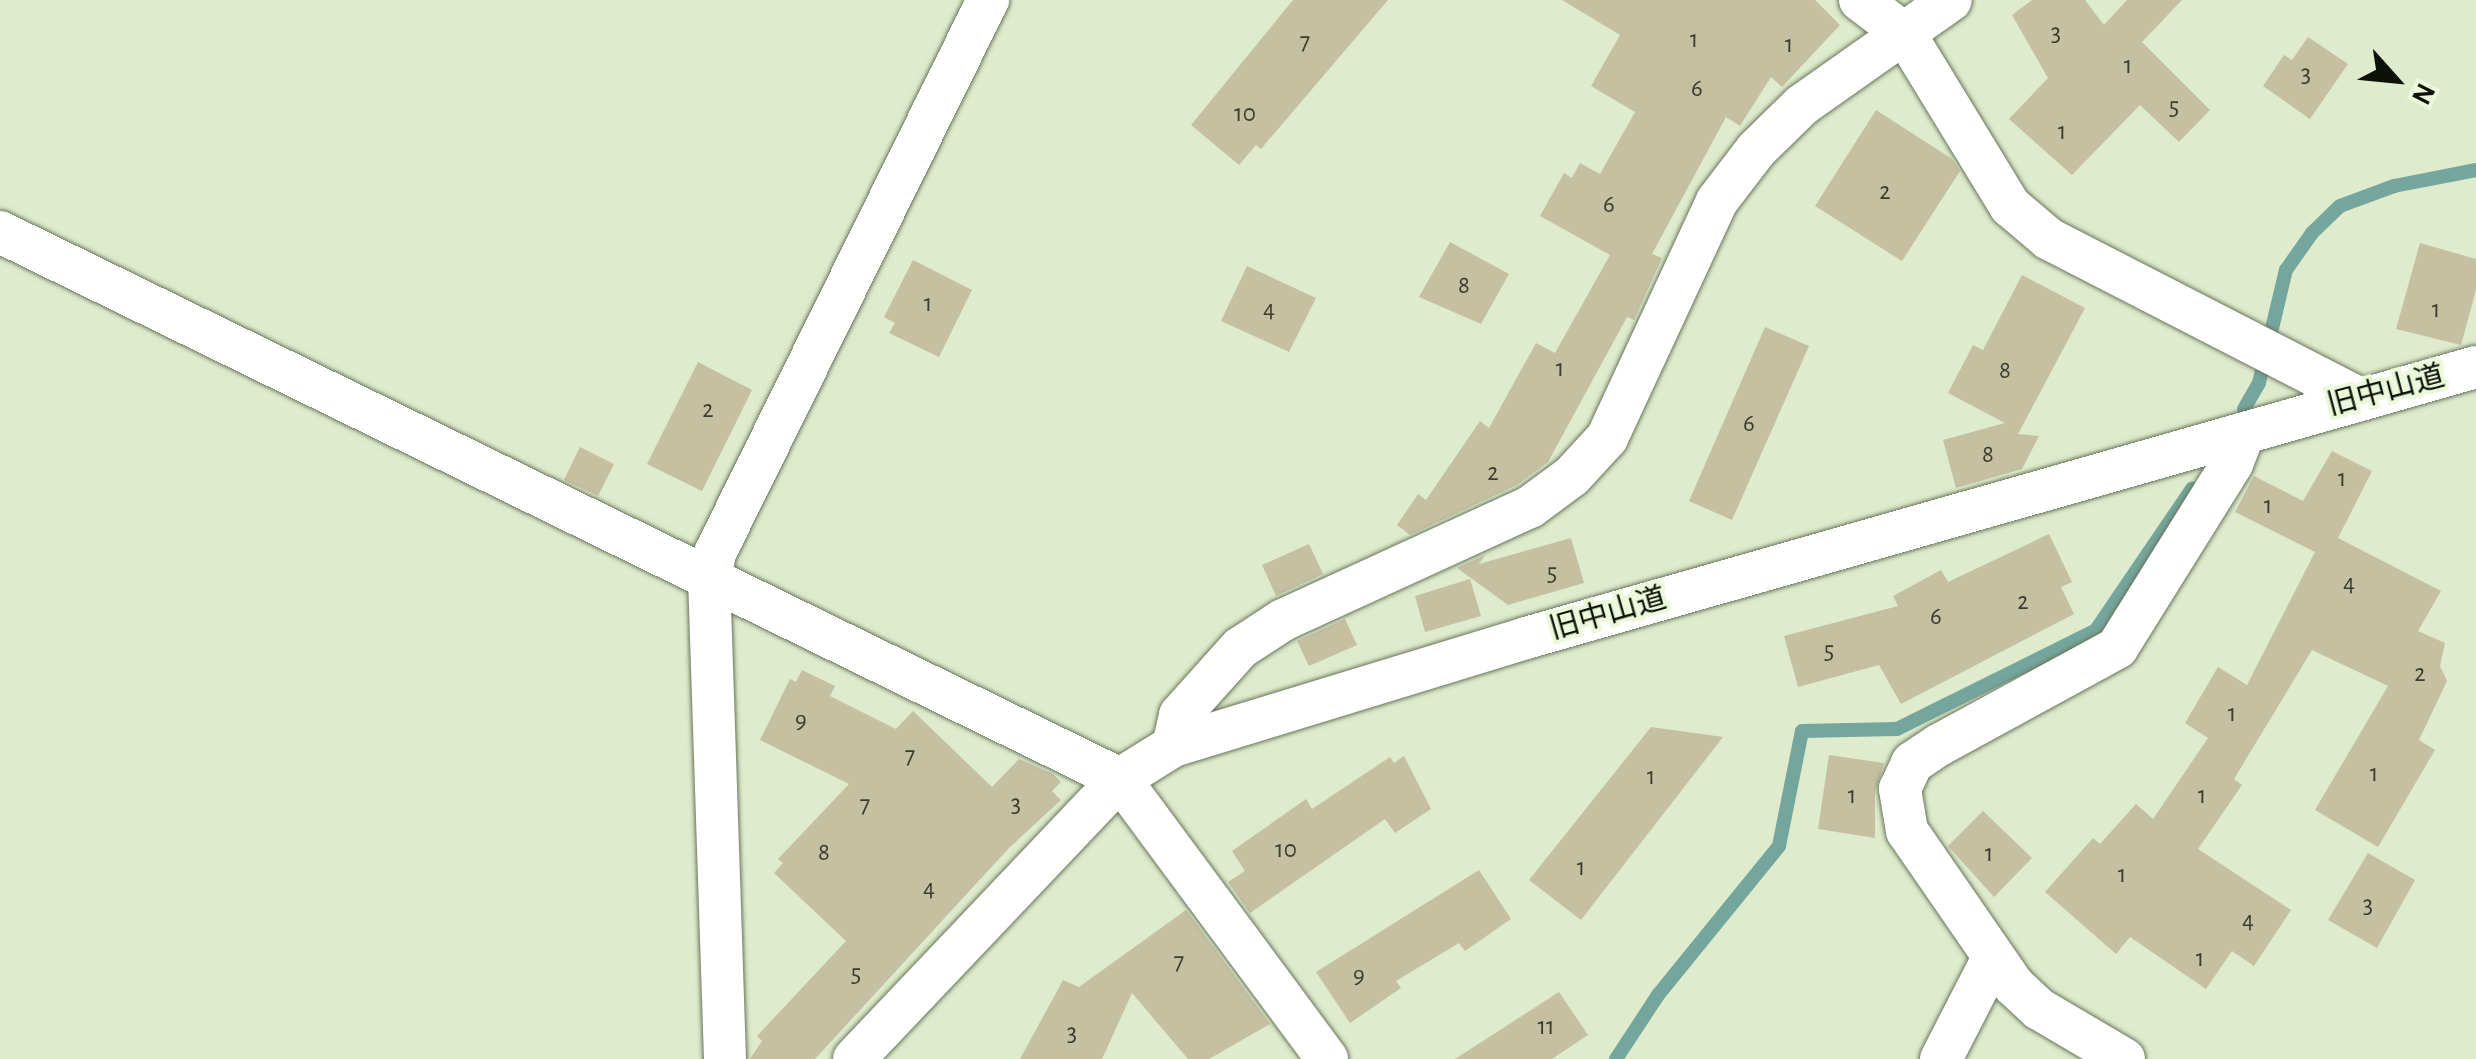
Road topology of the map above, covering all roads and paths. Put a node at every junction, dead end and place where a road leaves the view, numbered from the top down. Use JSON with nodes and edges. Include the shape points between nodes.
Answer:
{"nodes":[{"id":1,"x":988,"y":0,"type":"edge"},
{"id":2,"x":1860,"y":0,"type":"edge"},
{"id":3,"x":1952,"y":0,"type":"edge"},
{"id":4,"x":1905,"y":34,"type":"junction"},
{"id":5,"x":0,"y":232,"type":"edge"},
{"id":6,"x":2476,"y":367,"type":"edge"},
{"id":7,"x":2358,"y":398,"type":"junction"},
{"id":8,"x":2244,"y":433,"type":"junction"},
{"id":9,"x":709,"y":584,"type":"junction"},
{"id":10,"x":1173,"y":746,"type":"junction"},
{"id":11,"x":1120,"y":779,"type":"junction"},
{"id":12,"x":1992,"y":958,"type":"junction"},
{"id":13,"x":726,"y":1059,"type":"edge"},
{"id":14,"x":854,"y":1059,"type":"edge"},
{"id":15,"x":1327,"y":1059,"type":"edge"},
{"id":16,"x":1941,"y":1059,"type":"edge"},
{"id":17,"x":2124,"y":1059,"type":"edge"}],
"edges":[{"from":1,"to":9,"type":"street","via":[[714,553]]},
{"from":2,"to":4,"type":"street"},
{"from":3,"to":4,"type":"street"},
{"from":4,"to":7,"type":"street","via":[[2010,206],[2049,239]]},
{"from":4,"to":10,"type":"street","via":[[1802,105],[1717,201],[1607,438],[1572,476],[1530,507],[1283,620],[1240,648],[1180,716]]},
{"from":5,"to":9,"type":"street"},
{"from":6,"to":7,"type":"street","name":"旧中山道"},
{"from":7,"to":8,"type":"street","name":"旧中山道"},
{"from":8,"to":10,"type":"street","name":"旧中山道"},
{"from":8,"to":12,"type":"street","via":[[2232,464],[2116,648],[1912,764],[1900,790],[1907,830]]},
{"from":9,"to":11,"type":"street"},
{"from":9,"to":13,"type":"street"},
{"from":10,"to":11,"type":"street","name":"旧中山道"},
{"from":11,"to":14,"type":"street","name":"旧中山道"},
{"from":11,"to":15,"type":"street"},
{"from":12,"to":16,"type":"street"},
{"from":12,"to":17,"type":"street","via":[[2039,1009]]}]}
